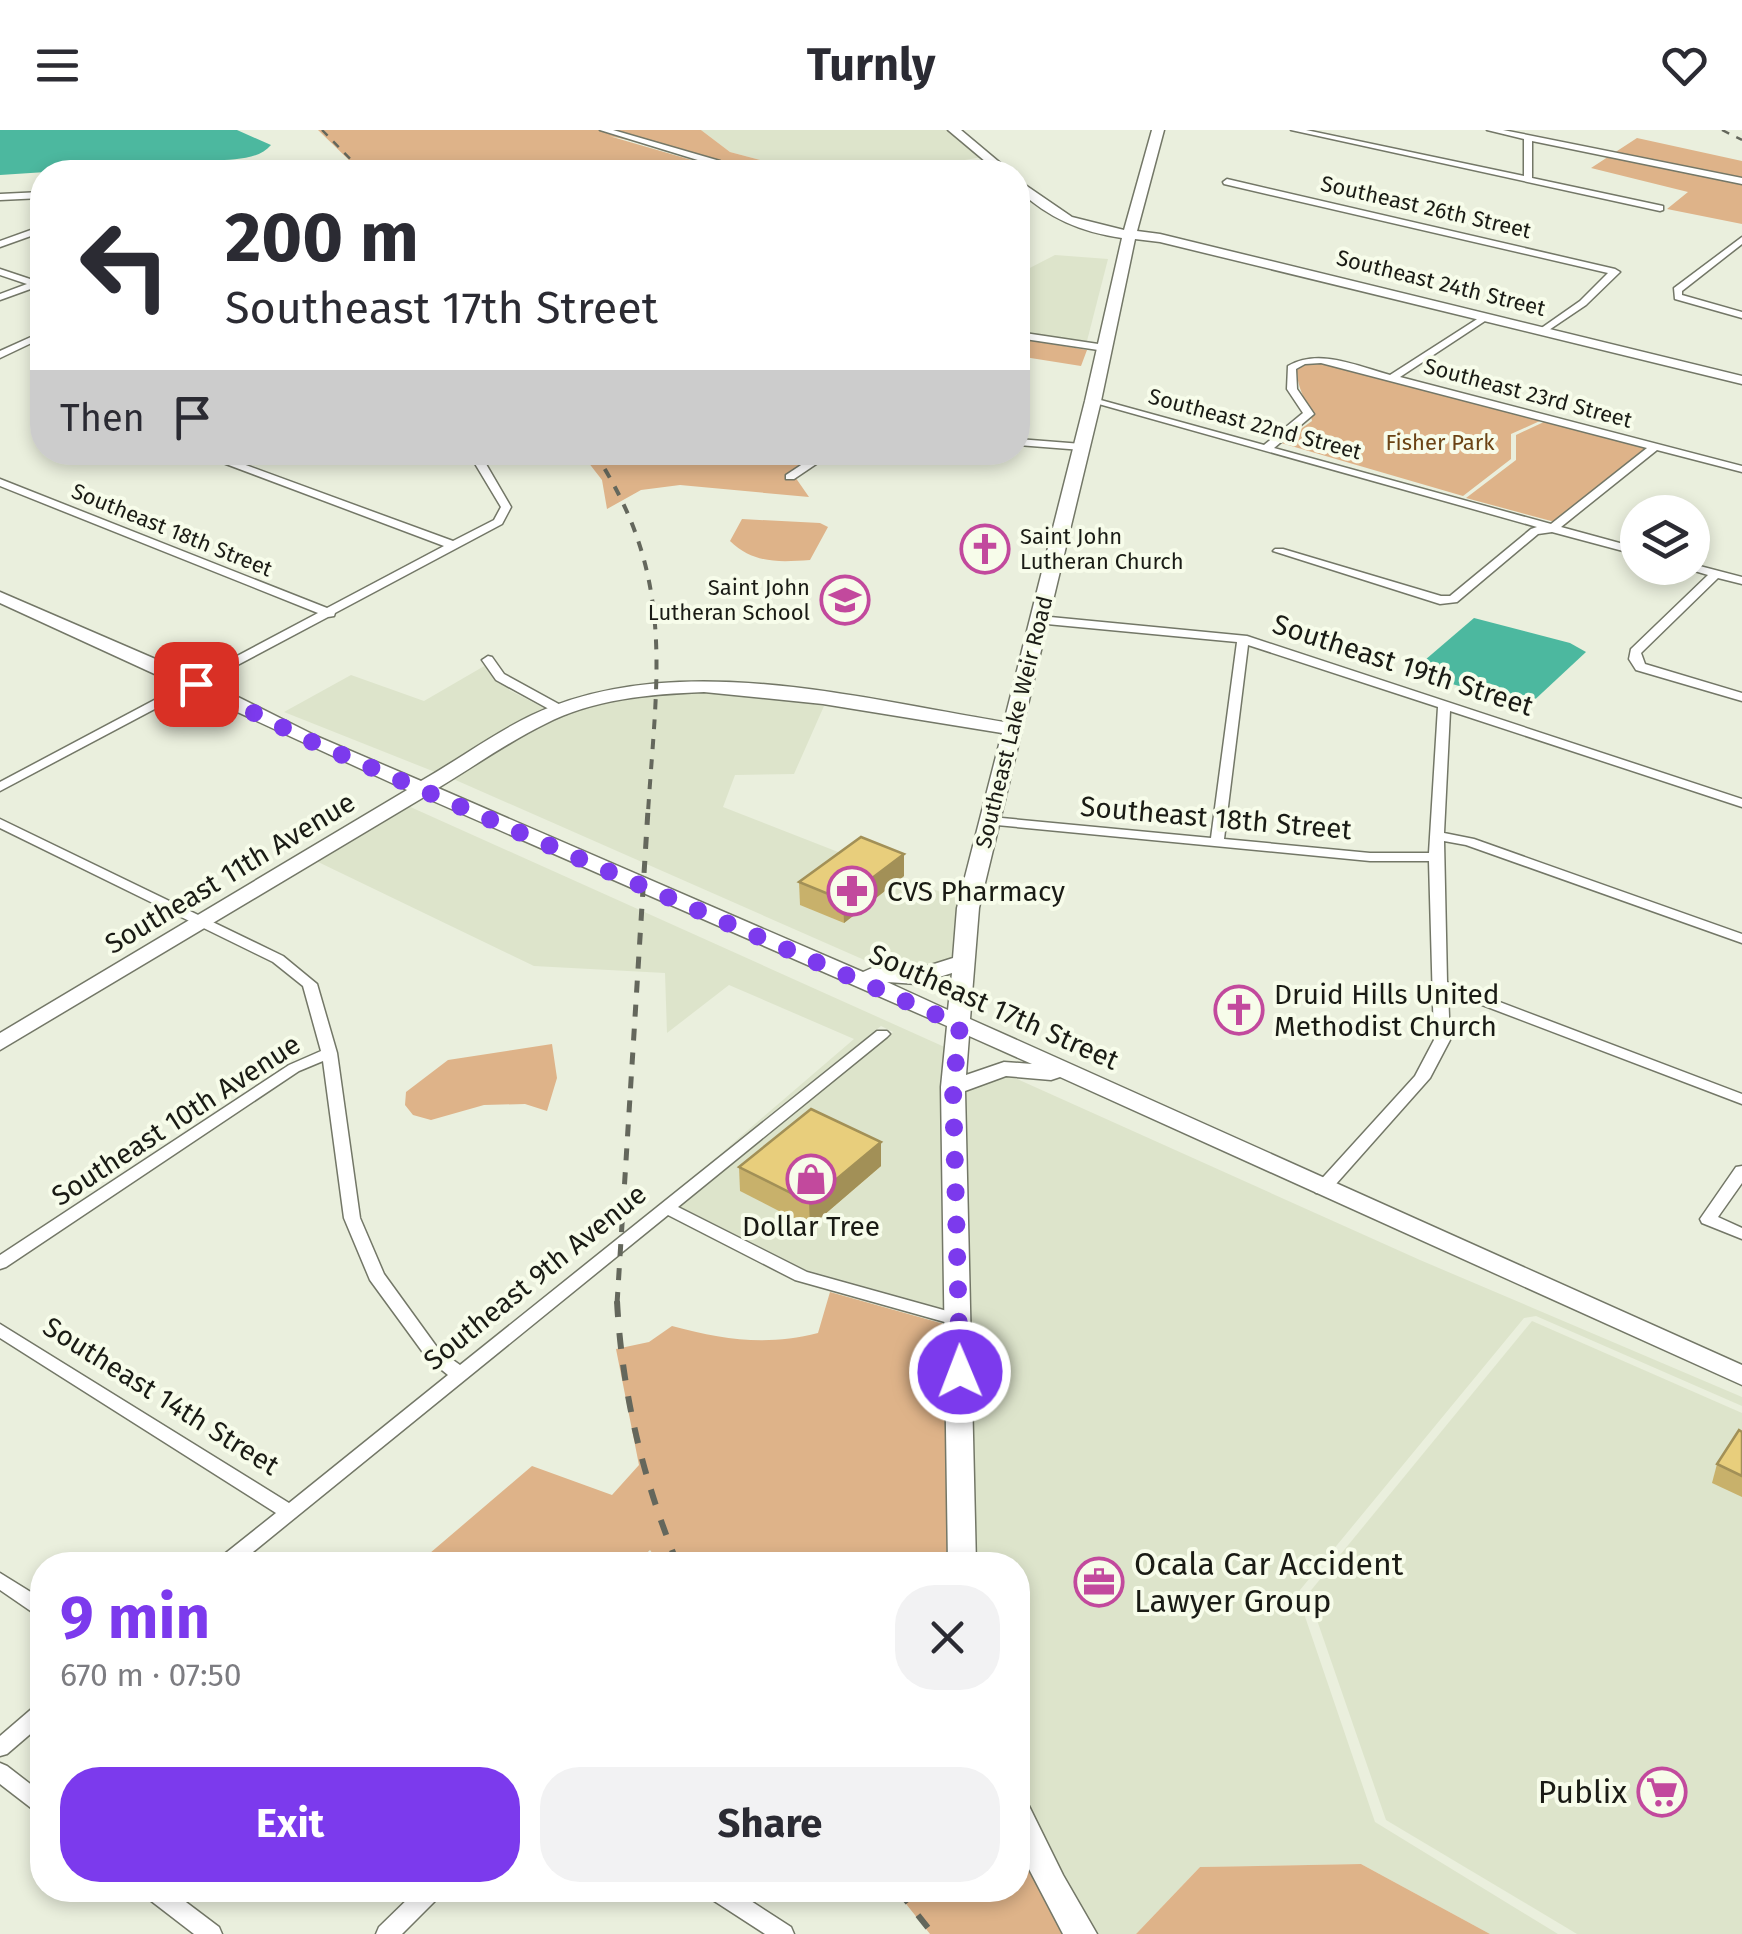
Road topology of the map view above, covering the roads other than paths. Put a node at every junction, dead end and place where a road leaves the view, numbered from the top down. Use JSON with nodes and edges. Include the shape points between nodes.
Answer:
{"nodes":[{"id":1,"x":954,"y":130,"type":"edge"},
{"id":2,"x":1158,"y":130,"type":"edge"},
{"id":3,"x":1295,"y":130,"type":"edge"},
{"id":4,"x":1491,"y":130,"type":"edge"},
{"id":5,"x":613,"y":131,"type":"edge"},
{"id":6,"x":1528,"y":138,"type":"junction"},
{"id":7,"x":707,"y":160,"type":"edge"},
{"id":8,"x":990,"y":160,"type":"edge"},
{"id":9,"x":1528,"y":179,"type":"junction"},
{"id":10,"x":1227,"y":182,"type":"dead end"},
{"id":11,"x":1742,"y":182,"type":"edge"},
{"id":12,"x":1030,"y":193,"type":"edge"},
{"id":13,"x":30,"y":195,"type":"edge"},
{"id":14,"x":0,"y":197,"type":"edge"},
{"id":15,"x":1660,"y":208,"type":"dead end"},
{"id":16,"x":30,"y":234,"type":"edge"},
{"id":17,"x":1129,"y":235,"type":"junction"},
{"id":18,"x":21,"y":237,"type":"junction"},
{"id":19,"x":30,"y":240,"type":"edge"},
{"id":20,"x":1742,"y":240,"type":"edge"},
{"id":21,"x":0,"y":244,"type":"edge"},
{"id":22,"x":0,"y":272,"type":"edge"},
{"id":23,"x":30,"y":282,"type":"edge"},
{"id":24,"x":30,"y":287,"type":"edge"},
{"id":25,"x":0,"y":289,"type":"edge"},
{"id":26,"x":13,"y":292,"type":"junction"},
{"id":27,"x":0,"y":297,"type":"edge"},
{"id":28,"x":1742,"y":315,"type":"edge"},
{"id":29,"x":1485,"y":317,"type":"junction"},
{"id":30,"x":1543,"y":331,"type":"junction"},
{"id":31,"x":1030,"y":337,"type":"edge"},
{"id":32,"x":30,"y":341,"type":"edge"},
{"id":33,"x":1104,"y":348,"type":"junction"},
{"id":34,"x":0,"y":355,"type":"edge"},
{"id":35,"x":1392,"y":378,"type":"junction"},
{"id":36,"x":1742,"y":380,"type":"edge"},
{"id":37,"x":1093,"y":401,"type":"junction"},
{"id":38,"x":1030,"y":443,"type":"edge"},
{"id":39,"x":1654,"y":446,"type":"junction"},
{"id":40,"x":1082,"y":447,"type":"junction"},
{"id":41,"x":1268,"y":447,"type":"junction"},
{"id":42,"x":234,"y":465,"type":"edge"},
{"id":43,"x":482,"y":465,"type":"edge"},
{"id":44,"x":809,"y":465,"type":"edge"},
{"id":45,"x":1742,"y":470,"type":"edge"},
{"id":46,"x":790,"y":477,"type":"dead end"},
{"id":47,"x":0,"y":482,"type":"edge"},
{"id":48,"x":1553,"y":528,"type":"junction"},
{"id":49,"x":455,"y":546,"type":"junction"},
{"id":50,"x":1620,"y":547,"type":"edge"},
{"id":51,"x":1279,"y":551,"type":"dead end"},
{"id":52,"x":1710,"y":572,"type":"edge"},
{"id":53,"x":1716,"y":574,"type":"junction"},
{"id":54,"x":1742,"y":581,"type":"edge"},
{"id":55,"x":0,"y":597,"type":"edge"},
{"id":56,"x":330,"y":614,"type":"junction"},
{"id":57,"x":1040,"y":620,"type":"junction"},
{"id":58,"x":1243,"y":638,"type":"junction"},
{"id":59,"x":488,"y":660,"type":"dead end"},
{"id":60,"x":196,"y":684,"type":"junction"},
{"id":61,"x":1742,"y":697,"type":"edge"},
{"id":62,"x":1444,"y":706,"type":"junction"},
{"id":63,"x":562,"y":711,"type":"junction"},
{"id":64,"x":1012,"y":729,"type":"junction"},
{"id":65,"x":0,"y":787,"type":"edge"},
{"id":66,"x":423,"y":789,"type":"junction"},
{"id":67,"x":1742,"y":803,"type":"edge"},
{"id":68,"x":991,"y":821,"type":"junction"},
{"id":69,"x":0,"y":823,"type":"edge"},
{"id":70,"x":1437,"y":836,"type":"junction"},
{"id":71,"x":1217,"y":844,"type":"junction"},
{"id":72,"x":1436,"y":857,"type":"junction"},
{"id":73,"x":202,"y":920,"type":"junction"},
{"id":74,"x":1742,"y":939,"type":"edge"},
{"id":75,"x":960,"y":963,"type":"junction"},
{"id":76,"x":833,"y":966,"type":"junction"},
{"id":77,"x":1442,"y":985,"type":"junction"},
{"id":78,"x":960,"y":1025,"type":"junction"},
{"id":79,"x":882,"y":1034,"type":"dead end"},
{"id":80,"x":0,"y":1044,"type":"edge"},
{"id":81,"x":328,"y":1054,"type":"junction"},
{"id":82,"x":1074,"y":1076,"type":"junction"},
{"id":83,"x":953,"y":1087,"type":"junction"},
{"id":84,"x":1742,"y":1099,"type":"edge"},
{"id":85,"x":1742,"y":1171,"type":"edge"},
{"id":86,"x":1322,"y":1189,"type":"junction"},
{"id":87,"x":664,"y":1207,"type":"junction"},
{"id":88,"x":1742,"y":1234,"type":"edge"},
{"id":89,"x":0,"y":1263,"type":"edge"},
{"id":90,"x":959,"y":1320,"type":"junction"},
{"id":91,"x":0,"y":1330,"type":"edge"},
{"id":92,"x":459,"y":1374,"type":"junction"},
{"id":93,"x":1742,"y":1376,"type":"edge"},
{"id":94,"x":289,"y":1512,"type":"junction"},
{"id":95,"x":240,"y":1552,"type":"edge"},
{"id":96,"x":962,"y":1552,"type":"edge"},
{"id":97,"x":0,"y":1580,"type":"edge"},
{"id":98,"x":30,"y":1600,"type":"edge"},
{"id":99,"x":30,"y":1722,"type":"edge"},
{"id":100,"x":0,"y":1748,"type":"edge"},
{"id":101,"x":0,"y":1772,"type":"edge"},
{"id":102,"x":30,"y":1796,"type":"edge"},
{"id":103,"x":1030,"y":1841,"type":"edge"},
{"id":104,"x":170,"y":1902,"type":"edge"},
{"id":105,"x":419,"y":1902,"type":"edge"},
{"id":106,"x":734,"y":1902,"type":"edge"},
{"id":107,"x":211,"y":1934,"type":"edge"},
{"id":108,"x":388,"y":1934,"type":"edge"},
{"id":109,"x":783,"y":1934,"type":"edge"},
{"id":110,"x":1081,"y":1934,"type":"edge"}],
"edges":[{"from":1,"to":8,"type":"main road"},
{"from":2,"to":17,"type":"main road","name":"Southeast Lake Weir Road"},
{"from":3,"to":9,"type":"street"},
{"from":4,"to":6,"type":"street"},
{"from":5,"to":7,"type":"street"},
{"from":6,"to":9,"type":"street"},
{"from":6,"to":11,"type":"street"},
{"from":9,"to":15,"type":"street"},
{"from":10,"to":30,"type":"street","name":"Southeast 26th Street","via":[[1616,272]]},
{"from":12,"to":17,"type":"main road","name":"Southeast 24th Street","via":[[1072,224]]},
{"from":13,"to":14,"type":"street"},
{"from":16,"to":18,"type":"street"},
{"from":17,"to":29,"type":"main road","name":"Southeast 24th Street"},
{"from":17,"to":33,"type":"main road","name":"Southeast Lake Weir Road"},
{"from":18,"to":19,"type":"street"},
{"from":18,"to":21,"type":"street"},
{"from":20,"to":28,"type":"street","via":[[1678,290],[1678,297]]},
{"from":22,"to":23,"type":"street"},
{"from":24,"to":26,"type":"street"},
{"from":25,"to":26,"type":"street"},
{"from":26,"to":27,"type":"street"},
{"from":29,"to":30,"type":"main road","name":"Southeast 24th Street"},
{"from":29,"to":35,"type":"street"},
{"from":30,"to":36,"type":"main road","name":"Southeast 24th Street"},
{"from":31,"to":33,"type":"street"},
{"from":32,"to":34,"type":"street"},
{"from":33,"to":37,"type":"main road","name":"Southeast Lake Weir Road"},
{"from":35,"to":39,"type":"street","name":"Southeast 23rd Street"},
{"from":35,"to":41,"type":"street","name":"Southeast 23rd Street","via":[[1303,361],[1291,368],[1292,389],[1308,414]]},
{"from":37,"to":40,"type":"main road","name":"Southeast Lake Weir Road"},
{"from":37,"to":41,"type":"street","name":"Southeast 22nd Street"},
{"from":38,"to":40,"type":"street"},
{"from":39,"to":45,"type":"street","name":"Southeast 23rd Street"},
{"from":39,"to":48,"type":"street"},
{"from":40,"to":57,"type":"main road","name":"Southeast Lake Weir Road"},
{"from":41,"to":48,"type":"street","name":"Southeast 22nd Street"},
{"from":42,"to":49,"type":"street"},
{"from":43,"to":49,"type":"street","via":[[506,506],[498,522]]},
{"from":44,"to":46,"type":"street"},
{"from":47,"to":56,"type":"street","name":"Southeast 18th Street"},
{"from":48,"to":50,"type":"street","name":"Southeast 22nd Street"},
{"from":48,"to":51,"type":"street","via":[[1535,531],[1452,600]]},
{"from":49,"to":56,"type":"street"},
{"from":52,"to":53,"type":"street"},
{"from":53,"to":54,"type":"street"},
{"from":53,"to":61,"type":"street","via":[[1634,659],[1640,667]]},
{"from":55,"to":60,"type":"main road","name":"Southeast 17th Street"},
{"from":56,"to":60,"type":"street"},
{"from":57,"to":58,"type":"street","name":"Southeast 19th Street"},
{"from":57,"to":64,"type":"main road","name":"Southeast Lake Weir Road"},
{"from":58,"to":62,"type":"street","name":"Southeast 19th Street"},
{"from":58,"to":71,"type":"street"},
{"from":59,"to":63,"type":"street","via":[[500,677]]},
{"from":60,"to":65,"type":"street"},
{"from":60,"to":66,"type":"main road","name":"Southeast 17th Street"},
{"from":62,"to":67,"type":"street","name":"Southeast 19th Street"},
{"from":62,"to":70,"type":"street"},
{"from":63,"to":64,"type":"main road","name":"Southeast 11th Avenue","via":[[659,688],[711,686]]},
{"from":63,"to":66,"type":"main road","name":"Southeast 11th Avenue"},
{"from":64,"to":68,"type":"main road","name":"Southeast Lake Weir Road"},
{"from":66,"to":73,"type":"main road","name":"Southeast 11th Avenue"},
{"from":66,"to":76,"type":"main road","name":"Southeast 17th Street"},
{"from":68,"to":71,"type":"street","name":"Southeast 18th Street"},
{"from":68,"to":75,"type":"main road","name":"Southeast Lake Weir Road","via":[[971,885]]},
{"from":69,"to":73,"type":"street"},
{"from":70,"to":72,"type":"street"},
{"from":70,"to":74,"type":"street"},
{"from":71,"to":72,"type":"street","name":"Southeast 18th Street"},
{"from":72,"to":77,"type":"street"},
{"from":73,"to":80,"type":"main road","name":"Southeast 11th Avenue"},
{"from":73,"to":81,"type":"street","via":[[310,984]]},
{"from":75,"to":76,"type":"main road","via":[[898,979]]},
{"from":75,"to":78,"type":"main road","name":"Southeast Lake Weir Road"},
{"from":76,"to":78,"type":"main road","name":"Southeast 17th Street"},
{"from":77,"to":84,"type":"street"},
{"from":77,"to":86,"type":"street","via":[[1442,1040],[1422,1078]]},
{"from":78,"to":82,"type":"main road","name":"Southeast 17th Street"},
{"from":78,"to":83,"type":"main road","name":"Southeast Lake Weir Road"},
{"from":79,"to":87,"type":"street","name":"Southeast 9th Avenue"},
{"from":81,"to":89,"type":"street","name":"Southeast 10th Avenue","via":[[294,1068]]},
{"from":81,"to":92,"type":"street","via":[[352,1218],[376,1276],[433,1354]]},
{"from":82,"to":83,"type":"main road","via":[[1004,1070]]},
{"from":82,"to":86,"type":"main road","name":"Southeast 17th Street"},
{"from":83,"to":90,"type":"main road","name":"Southeast Lake Weir Road"},
{"from":85,"to":88,"type":"street","via":[[1708,1219]]},
{"from":86,"to":93,"type":"main road","name":"Southeast 17th Street"},
{"from":87,"to":90,"type":"street","via":[[801,1276]]},
{"from":87,"to":92,"type":"street","name":"Southeast 9th Avenue"},
{"from":90,"to":96,"type":"main road","name":"Southeast Lake Weir Road"},
{"from":91,"to":94,"type":"street","name":"Southeast 14th Street"},
{"from":92,"to":94,"type":"street","name":"Southeast 9th Avenue"},
{"from":94,"to":95,"type":"street","name":"Southeast 9th Avenue"},
{"from":97,"to":98,"type":"street"},
{"from":99,"to":100,"type":"street"},
{"from":101,"to":102,"type":"street"},
{"from":103,"to":110,"type":"main road"},
{"from":104,"to":107,"type":"street"},
{"from":105,"to":108,"type":"street"},
{"from":106,"to":109,"type":"street"}]}
